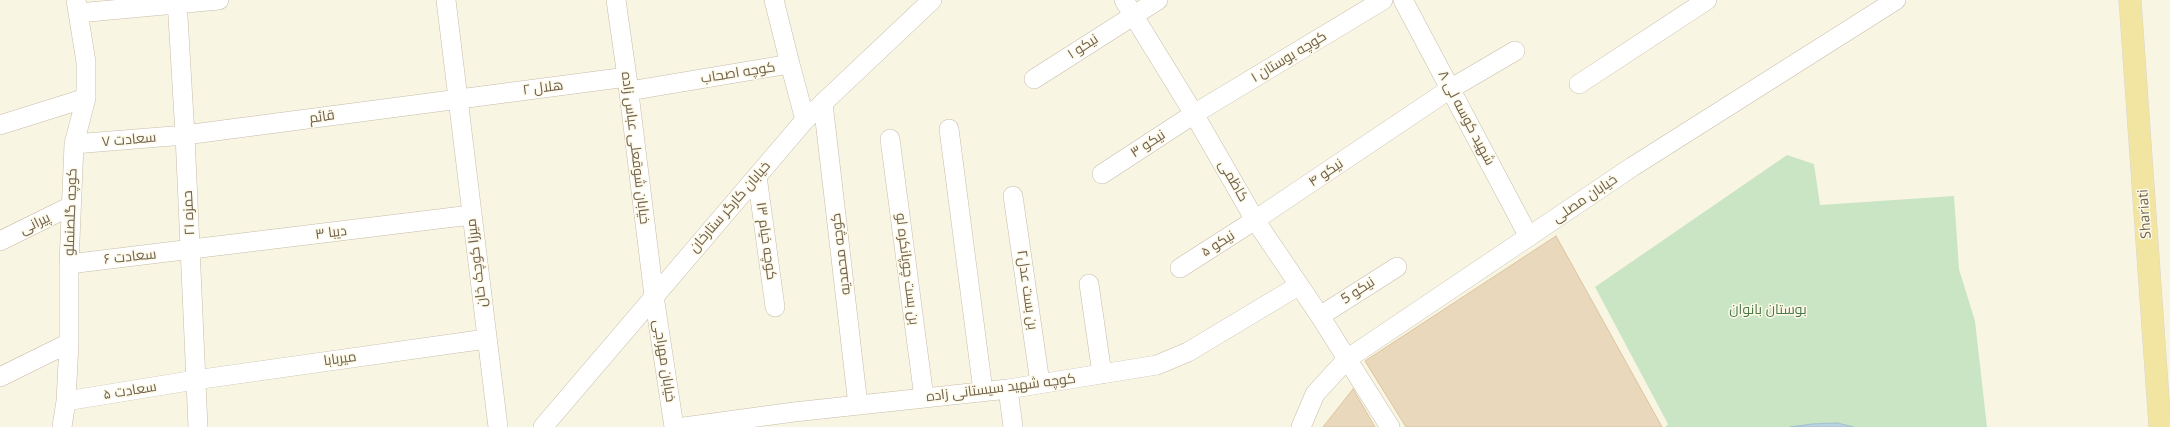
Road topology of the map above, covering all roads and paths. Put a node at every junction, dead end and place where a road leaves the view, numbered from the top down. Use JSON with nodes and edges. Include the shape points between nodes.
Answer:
{"nodes":[{"id":1,"x":219,"y":0,"type":"edge"},
{"id":2,"x":446,"y":0,"type":"edge"},
{"id":3,"x":616,"y":0,"type":"edge"},
{"id":4,"x":774,"y":0,"type":"edge"},
{"id":5,"x":932,"y":0,"type":"edge"},
{"id":6,"x":1158,"y":0,"type":"edge"},
{"id":7,"x":1383,"y":0,"type":"edge"},
{"id":8,"x":1403,"y":0,"type":"edge"},
{"id":9,"x":1708,"y":0,"type":"edge"},
{"id":10,"x":1896,"y":0,"type":"edge"},
{"id":11,"x":2130,"y":0,"type":"edge"},
{"id":12,"x":177,"y":3,"type":"edge"},
{"id":13,"x":77,"y":7,"type":"edge"},
{"id":14,"x":1128,"y":8,"type":"edge"},
{"id":15,"x":1515,"y":51,"type":"dead end"},
{"id":16,"x":790,"y":64,"type":"junction"},
{"id":17,"x":1034,"y":79,"type":"dead end"},
{"id":18,"x":628,"y":84,"type":"junction"},
{"id":19,"x":1579,"y":84,"type":"dead end"},
{"id":20,"x":1450,"y":89,"type":"junction"},
{"id":21,"x":86,"y":98,"type":"junction"},
{"id":22,"x":459,"y":98,"type":"junction"},
{"id":23,"x":823,"y":103,"type":"junction"},
{"id":24,"x":1194,"y":114,"type":"junction"},
{"id":25,"x":805,"y":120,"type":"junction"},
{"id":26,"x":0,"y":125,"type":"edge"},
{"id":27,"x":949,"y":129,"type":"dead end"},
{"id":28,"x":185,"y":136,"type":"junction"},
{"id":29,"x":890,"y":139,"type":"dead end"},
{"id":30,"x":74,"y":144,"type":"junction"},
{"id":31,"x":1102,"y":174,"type":"dead end"},
{"id":32,"x":757,"y":176,"type":"junction"},
{"id":33,"x":1013,"y":196,"type":"dead end"},
{"id":34,"x":71,"y":206,"type":"junction"},
{"id":35,"x":471,"y":216,"type":"junction"},
{"id":36,"x":1255,"y":220,"type":"junction"},
{"id":37,"x":1529,"y":237,"type":"junction"},
{"id":38,"x":0,"y":241,"type":"edge"},
{"id":39,"x":190,"y":250,"type":"junction"},
{"id":40,"x":69,"y":264,"type":"junction"},
{"id":41,"x":1397,"y":267,"type":"dead end"},
{"id":42,"x":1180,"y":268,"type":"dead end"},
{"id":43,"x":1089,"y":284,"type":"dead end"},
{"id":44,"x":1298,"y":286,"type":"junction"},
{"id":45,"x":654,"y":296,"type":"junction"},
{"id":46,"x":775,"y":307,"type":"dead end"},
{"id":47,"x":1320,"y":316,"type":"junction"},
{"id":48,"x":486,"y":339,"type":"junction"},
{"id":49,"x":69,"y":343,"type":"junction"},
{"id":50,"x":1347,"y":359,"type":"junction"},
{"id":51,"x":1102,"y":374,"type":"junction"},
{"id":52,"x":0,"y":377,"type":"edge"},
{"id":53,"x":194,"y":380,"type":"junction"},
{"id":54,"x":1040,"y":383,"type":"junction"},
{"id":55,"x":1008,"y":388,"type":"junction"},
{"id":56,"x":983,"y":391,"type":"junction"},
{"id":57,"x":924,"y":398,"type":"junction"},
{"id":58,"x":66,"y":401,"type":"junction"},
{"id":59,"x":858,"y":405,"type":"junction"},
{"id":60,"x":62,"y":427,"type":"edge"},
{"id":61,"x":198,"y":427,"type":"edge"},
{"id":62,"x":498,"y":427,"type":"edge"},
{"id":63,"x":543,"y":427,"type":"edge"},
{"id":64,"x":674,"y":427,"type":"edge"},
{"id":65,"x":684,"y":427,"type":"edge"},
{"id":66,"x":1013,"y":427,"type":"edge"},
{"id":67,"x":1301,"y":427,"type":"edge"},
{"id":68,"x":1390,"y":427,"type":"edge"},
{"id":69,"x":2160,"y":427,"type":"edge"}],
"edges":[{"from":1,"to":12,"type":"street"},
{"from":2,"to":22,"type":"street","name":"میرزا کوچک خان"},
{"from":3,"to":18,"type":"street","name":"خیابان شوقعلی عباس زاده"},
{"from":4,"to":16,"type":"street"},
{"from":5,"to":23,"type":"street","name":"خیابان کارگر ستارخان"},
{"from":6,"to":14,"type":"street","name":"نیکو ۱"},
{"from":7,"to":24,"type":"street","name":"کوچه بوستان ۱"},
{"from":8,"to":20,"type":"street","name":"شهید کوسه لی ۸"},
{"from":9,"to":19,"type":"street"},
{"from":10,"to":37,"type":"street","name":"خیابان مصلی","via":[[1632,167]]},
{"from":11,"to":69,"type":"main road","name":"Shariati"},
{"from":12,"to":13,"type":"street"},
{"from":12,"to":28,"type":"street","name":"حمزه ۲۱"},
{"from":13,"to":21,"type":"street","name":"کوچه گلصنملو","via":[[86,62]]},
{"from":14,"to":17,"type":"street","name":"نیکو ۱"},
{"from":14,"to":24,"type":"street","name":"کاظمی"},
{"from":15,"to":20,"type":"street","name":"نیکو ۴"},
{"from":16,"to":18,"type":"street","name":"کوچه اصحاب"},
{"from":16,"to":25,"type":"street","name":"کوچه اصحاب"},
{"from":18,"to":22,"type":"street","name":"هلال ۲"},
{"from":18,"to":45,"type":"street","name":"خیابان شوقعلی عباس زاده"},
{"from":20,"to":36,"type":"street","name":"نیکو ۴"},
{"from":20,"to":37,"type":"street","name":"شهید کوسه لی ۸"},
{"from":21,"to":26,"type":"street"},
{"from":21,"to":30,"type":"street","name":"کوچه گلصنملو"},
{"from":22,"to":28,"type":"street","name":"قائم"},
{"from":22,"to":35,"type":"street","name":"میرزا کوچک خان"},
{"from":23,"to":25,"type":"street","name":"خیابان کارگر ستارخان"},
{"from":23,"to":59,"type":"street","name":"کوچه محمدیه"},
{"from":24,"to":31,"type":"street","name":"نیکو ۳"},
{"from":24,"to":36,"type":"street","name":"کاظمی"},
{"from":25,"to":32,"type":"street","name":"خیابان کارگر ستارخان"},
{"from":27,"to":56,"type":"street"},
{"from":28,"to":30,"type":"street","name":"سعادت ۷"},
{"from":28,"to":39,"type":"street","name":"حمزه ۲۱"},
{"from":29,"to":57,"type":"street","name":"بن بست چوپانکره لو"},
{"from":30,"to":34,"type":"street","name":"کوچه گلصنملو"},
{"from":32,"to":45,"type":"street","name":"خیابان کارگر ستارخان"},
{"from":32,"to":46,"type":"street","name":"کوچه خیام ۱۳"},
{"from":33,"to":54,"type":"street","name":"بن بست عدل۲"},
{"from":34,"to":38,"type":"street","name":"پیرانی"},
{"from":34,"to":40,"type":"street","name":"کوچه گلصنملو"},
{"from":35,"to":39,"type":"street","name":"دیبا ۳"},
{"from":35,"to":48,"type":"street","name":"میرزا کوچک خان"},
{"from":36,"to":42,"type":"street","name":"نیکو ۵"},
{"from":36,"to":44,"type":"street","name":"کاظمی"},
{"from":37,"to":50,"type":"street","name":"خیابان مصلی"},
{"from":39,"to":40,"type":"street","name":"سعادت ۶"},
{"from":39,"to":53,"type":"street","name":"حمزه ۲۱"},
{"from":40,"to":49,"type":"street","name":"کوچه گلصنملو"},
{"from":41,"to":47,"type":"street","name":"نیکو 5"},
{"from":43,"to":51,"type":"street"},
{"from":44,"to":47,"type":"street","name":"کاظمی"},
{"from":44,"to":51,"type":"street","name":"کوچه شهید سیستانی زاده","via":[[1188,352],[1158,365]]},
{"from":45,"to":63,"type":"street","name":"خیابان کارگر ستارخان"},
{"from":45,"to":64,"type":"street","name":"خیابان مهراجی"},
{"from":47,"to":50,"type":"street","name":"کاظمی"},
{"from":48,"to":53,"type":"street","name":"میربابا"},
{"from":48,"to":62,"type":"street","name":"میرزا کوچک خان"},
{"from":49,"to":52,"type":"street"},
{"from":49,"to":58,"type":"street","name":"کوچه گلصنملو"},
{"from":50,"to":67,"type":"street","name":"خیابان مصلی","via":[[1315,394]]},
{"from":50,"to":68,"type":"street","name":"کاظمی"},
{"from":51,"to":54,"type":"street","name":"کوچه شهید سیستانی زاده"},
{"from":53,"to":58,"type":"street","name":"سعادت ۵"},
{"from":53,"to":61,"type":"street","name":"حمزه ۲۱"},
{"from":54,"to":55,"type":"street","name":"کوچه شهید سیستانی زاده"},
{"from":55,"to":56,"type":"street","name":"کوچه شهید سیستانی زاده"},
{"from":55,"to":66,"type":"street"},
{"from":56,"to":57,"type":"street","name":"کوچه شهید سیستانی زاده"},
{"from":57,"to":59,"type":"street","name":"کوچه شهید سیستانی زاده"},
{"from":58,"to":60,"type":"street","name":"کوچه گلصنملو"},
{"from":59,"to":65,"type":"street","name":"کوچه شهید سیستانی زاده"}]}
